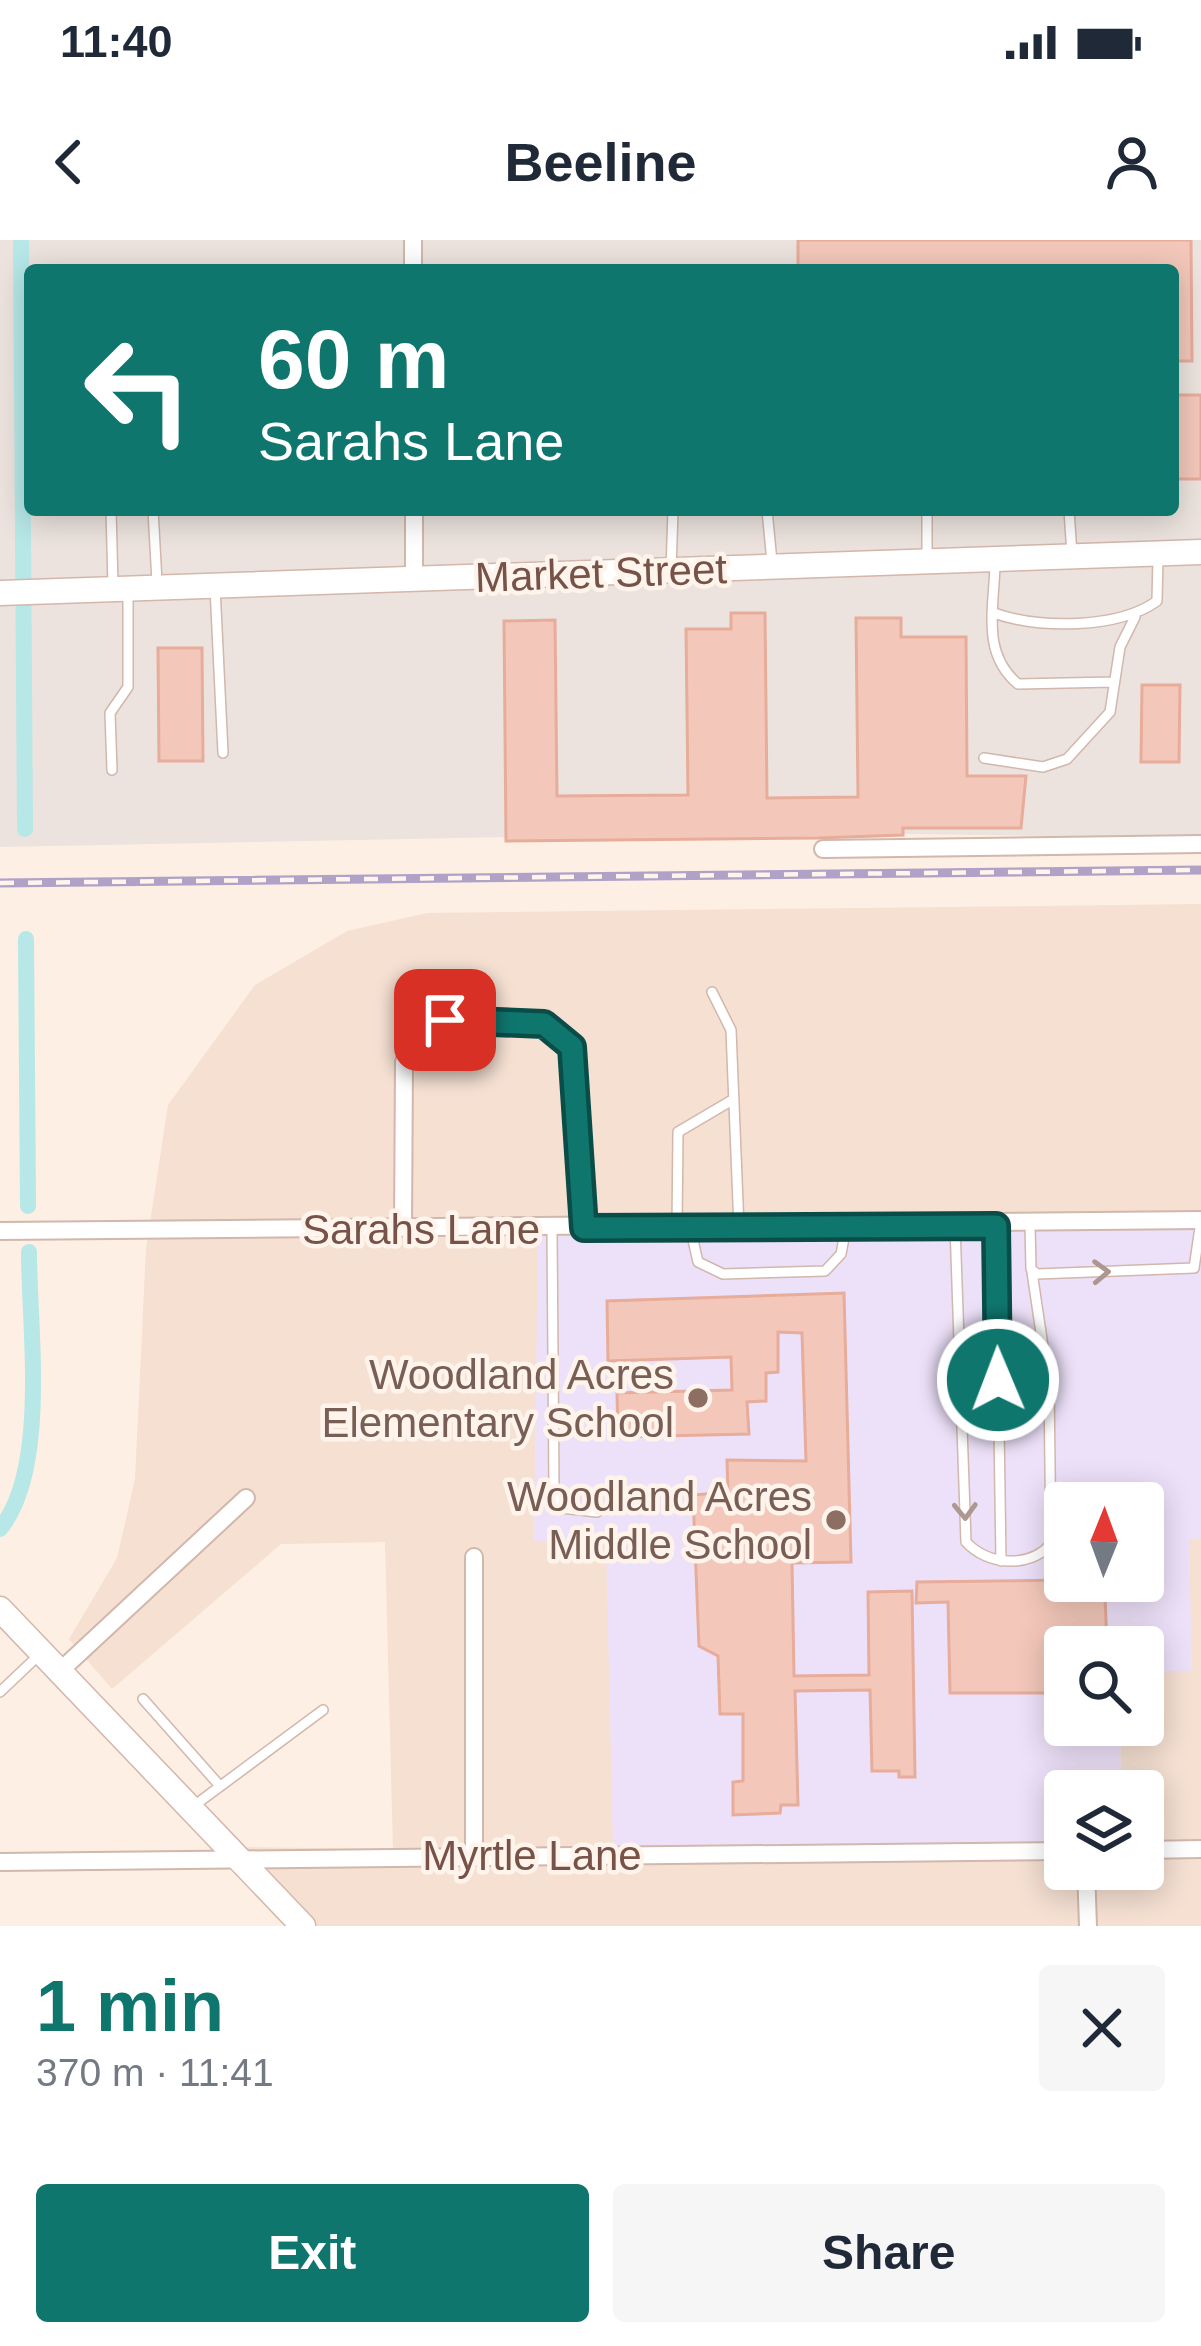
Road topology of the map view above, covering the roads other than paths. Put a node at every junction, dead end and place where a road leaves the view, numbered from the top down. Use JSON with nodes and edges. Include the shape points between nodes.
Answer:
{"nodes":[{"id":1,"x":112,"y":516,"type":"edge"},
{"id":2,"x":153,"y":516,"type":"edge"},
{"id":3,"x":414,"y":516,"type":"edge"},
{"id":4,"x":673,"y":516,"type":"edge"},
{"id":5,"x":768,"y":516,"type":"edge"},
{"id":6,"x":927,"y":516,"type":"edge"},
{"id":7,"x":1069,"y":516,"type":"edge"},
{"id":8,"x":1158,"y":552,"type":"junction"},
{"id":9,"x":1201,"y":552,"type":"edge"},
{"id":10,"x":1072,"y":555,"type":"junction"},
{"id":11,"x":995,"y":558,"type":"junction"},
{"id":12,"x":928,"y":561,"type":"junction"},
{"id":13,"x":772,"y":567,"type":"junction"},
{"id":14,"x":671,"y":571,"type":"junction"},
{"id":15,"x":414,"y":580,"type":"junction"},
{"id":16,"x":215,"y":586,"type":"junction"},
{"id":17,"x":158,"y":588,"type":"junction"},
{"id":18,"x":120,"y":590,"type":"junction"},
{"id":19,"x":0,"y":593,"type":"edge"},
{"id":20,"x":994,"y":613,"type":"junction"},
{"id":21,"x":1135,"y":616,"type":"junction"},
{"id":22,"x":1113,"y":682,"type":"junction"},
{"id":23,"x":223,"y":753,"type":"dead end"},
{"id":24,"x":984,"y":758,"type":"dead end"},
{"id":25,"x":112,"y":770,"type":"dead end"},
{"id":26,"x":1201,"y":844,"type":"edge"},
{"id":27,"x":823,"y":849,"type":"dead end"},
{"id":28,"x":712,"y":992,"type":"dead end"},
{"id":29,"x":734,"y":1100,"type":"junction"},
{"id":30,"x":1201,"y":1220,"type":"edge"},
{"id":31,"x":1030,"y":1225,"type":"junction"},
{"id":32,"x":955,"y":1226,"type":"junction"},
{"id":33,"x":996,"y":1226,"type":"junction"},
{"id":34,"x":684,"y":1227,"type":"junction"},
{"id":35,"x":846,"y":1227,"type":"junction"},
{"id":36,"x":403,"y":1228,"type":"junction"},
{"id":37,"x":552,"y":1228,"type":"junction"},
{"id":38,"x":584,"y":1228,"type":"junction"},
{"id":39,"x":739,"y":1228,"type":"junction"},
{"id":40,"x":0,"y":1231,"type":"edge"},
{"id":41,"x":1032,"y":1272,"type":"junction"},
{"id":42,"x":245,"y":1498,"type":"dead end"},
{"id":43,"x":597,"y":1512,"type":"dead end"},
{"id":44,"x":474,"y":1557,"type":"dead end"},
{"id":45,"x":1001,"y":1561,"type":"junction"},
{"id":46,"x":0,"y":1610,"type":"edge"},
{"id":47,"x":42,"y":1652,"type":"junction"},
{"id":48,"x":60,"y":1671,"type":"junction"},
{"id":49,"x":0,"y":1692,"type":"edge"},
{"id":50,"x":143,"y":1699,"type":"dead end"},
{"id":51,"x":322,"y":1709,"type":"dead end"},
{"id":52,"x":220,"y":1786,"type":"junction"},
{"id":53,"x":190,"y":1808,"type":"junction"},
{"id":54,"x":1201,"y":1849,"type":"edge"},
{"id":55,"x":1164,"y":1850,"type":"edge"},
{"id":56,"x":1044,"y":1852,"type":"edge"},
{"id":57,"x":474,"y":1854,"type":"junction"},
{"id":58,"x":237,"y":1858,"type":"junction"},
{"id":59,"x":0,"y":1862,"type":"edge"},
{"id":60,"x":1087,"y":1890,"type":"edge"},
{"id":61,"x":303,"y":1926,"type":"edge"},
{"id":62,"x":1088,"y":1926,"type":"edge"}],
"edges":[{"from":1,"to":18,"type":"lane"},
{"from":2,"to":17,"type":"lane"},
{"from":3,"to":15,"type":"street"},
{"from":4,"to":14,"type":"lane"},
{"from":5,"to":13,"type":"lane"},
{"from":6,"to":12,"type":"lane"},
{"from":7,"to":10,"type":"lane"},
{"from":8,"to":9,"type":"main road","name":"Market Street"},
{"from":8,"to":10,"type":"main road","name":"Market Street"},
{"from":8,"to":21,"type":"lane","via":[[1157,601]]},
{"from":10,"to":11,"type":"main road","name":"Market Street"},
{"from":11,"to":12,"type":"main road","name":"Market Street"},
{"from":11,"to":20,"type":"lane"},
{"from":12,"to":13,"type":"main road","name":"Market Street"},
{"from":13,"to":14,"type":"main road","name":"Market Street"},
{"from":14,"to":15,"type":"main road","name":"Market Street"},
{"from":15,"to":16,"type":"main road","name":"Market Street"},
{"from":16,"to":17,"type":"main road","name":"Market Street"},
{"from":16,"to":23,"type":"lane"},
{"from":17,"to":18,"type":"main road","name":"Market Street"},
{"from":18,"to":19,"type":"main road","name":"Market Street"},
{"from":18,"to":25,"type":"lane","via":[[128,687],[110,713]]},
{"from":20,"to":21,"type":"lane","via":[[1022,623]]},
{"from":20,"to":22,"type":"lane","via":[[991,650],[1018,684]]},
{"from":21,"to":22,"type":"lane"},
{"from":22,"to":24,"type":"lane","via":[[1110,712],[1067,759],[1043,767]]},
{"from":26,"to":27,"type":"street"},
{"from":28,"to":29,"type":"lane","via":[[730,1030]]},
{"from":29,"to":34,"type":"lane","via":[[678,1132]]},
{"from":29,"to":39,"type":"lane"},
{"from":30,"to":31,"type":"street","name":"Sarahs Lane"},
{"from":41,"to":30,"type":"lane","one_way":true,"via":[[1194,1268]]},
{"from":31,"to":33,"type":"street","name":"Sarahs Lane"},
{"from":31,"to":41,"type":"lane"},
{"from":32,"to":33,"type":"street","name":"Sarahs Lane"},
{"from":32,"to":35,"type":"street","name":"Sarahs Lane"},
{"from":32,"to":45,"type":"lane","one_way":true,"via":[[966,1542],[977,1555]]},
{"from":33,"to":45,"type":"lane"},
{"from":34,"to":35,"type":"lane","via":[[698,1262],[723,1274],[825,1271],[841,1254]]},
{"from":34,"to":38,"type":"street","name":"Sarahs Lane"},
{"from":34,"to":39,"type":"street","name":"Sarahs Lane"},
{"from":35,"to":39,"type":"street","name":"Sarahs Lane"},
{"from":36,"to":37,"type":"street","name":"Sarahs Lane"},
{"from":36,"to":38,"type":"street","via":[[404,1062],[422,1032],[445,1020],[544,1024],[572,1047]]},
{"from":36,"to":40,"type":"street","name":"Sarahs Lane"},
{"from":37,"to":38,"type":"street","name":"Sarahs Lane"},
{"from":37,"to":43,"type":"lane","via":[[554,1489],[561,1508]]},
{"from":41,"to":45,"type":"lane","via":[[1049,1387],[1052,1544],[1029,1559]]},
{"from":42,"to":48,"type":"street"},
{"from":44,"to":57,"type":"street"},
{"from":46,"to":47,"type":"main road"},
{"from":47,"to":48,"type":"main road"},
{"from":47,"to":49,"type":"lane"},
{"from":48,"to":53,"type":"main road"},
{"from":50,"to":52,"type":"lane"},
{"from":51,"to":52,"type":"lane"},
{"from":52,"to":53,"type":"lane"},
{"from":53,"to":58,"type":"main road"},
{"from":54,"to":55,"type":"street"},
{"from":56,"to":57,"type":"street","name":"Myrtle Lane"},
{"from":57,"to":58,"type":"street","name":"Myrtle Lane"},
{"from":58,"to":59,"type":"street","name":"Myrtle Lane"},
{"from":58,"to":61,"type":"main road"},
{"from":60,"to":62,"type":"street"}]}
